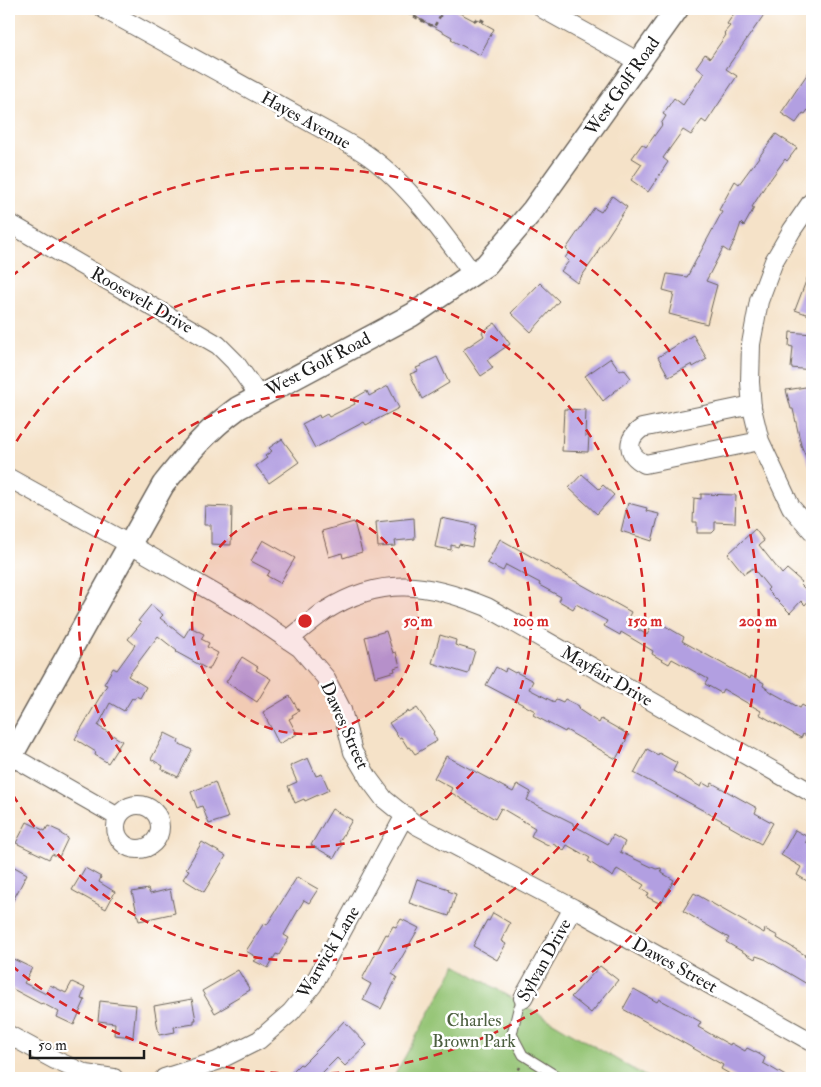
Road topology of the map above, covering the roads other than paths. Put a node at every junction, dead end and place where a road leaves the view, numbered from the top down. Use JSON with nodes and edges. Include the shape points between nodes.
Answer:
{"nodes":[{"id":1,"x":104,"y":9,"type":"edge"},
{"id":2,"x":543,"y":9,"type":"edge"},
{"id":3,"x":677,"y":9,"type":"edge"},
{"id":4,"x":639,"y":62,"type":"junction"},
{"id":5,"x":812,"y":201,"type":"edge"},
{"id":6,"x":9,"y":223,"type":"edge"},
{"id":7,"x":473,"y":274,"type":"junction"},
{"id":8,"x":259,"y":396,"type":"junction"},
{"id":9,"x":752,"y":405,"type":"junction"},
{"id":10,"x":760,"y":441,"type":"junction"},
{"id":11,"x":9,"y":478,"type":"edge"},
{"id":12,"x":812,"y":531,"type":"edge"},
{"id":13,"x":129,"y":544,"type":"junction"},
{"id":14,"x":288,"y":640,"type":"junction"},
{"id":15,"x":10,"y":758,"type":"edge"},
{"id":16,"x":812,"y":793,"type":"edge"},
{"id":17,"x":405,"y":815,"type":"junction"},
{"id":18,"x":118,"y":817,"type":"dead end"},
{"id":19,"x":572,"y":908,"type":"junction"},
{"id":20,"x":523,"y":998,"type":"joint"},
{"id":21,"x":9,"y":1035,"type":"edge"},
{"id":22,"x":812,"y":1042,"type":"edge"},
{"id":23,"x":215,"y":1071,"type":"edge"},
{"id":24,"x":171,"y":1077,"type":"edge"},
{"id":25,"x":114,"y":1078,"type":"edge"},
{"id":26,"x":560,"y":1078,"type":"edge"}],
"edges":[{"from":1,"to":7,"type":"street","name":"Hayes Avenue","via":[[370,157],[423,209]]},
{"from":2,"to":4,"type":"street"},
{"from":3,"to":4,"type":"street","name":"West Golf Road"},
{"from":4,"to":7,"type":"street","name":"West Golf Road","via":[[534,210],[486,265]]},
{"from":5,"to":9,"type":"street","via":[[774,261],[759,300],[751,344]]},
{"from":6,"to":8,"type":"street","name":"Roosevelt Drive","via":[[218,345],[235,362]]},
{"from":7,"to":8,"type":"street","name":"West Golf Road","via":[[412,315]]},
{"from":8,"to":13,"type":"street","name":"West Golf Road","via":[[217,423],[196,444],[163,485]]},
{"from":9,"to":10,"type":"street"},
{"from":9,"to":10,"type":"street","via":[[642,428],[633,434],[630,450],[637,460],[645,464]]},
{"from":10,"to":12,"type":"street","via":[[791,507]]},
{"from":11,"to":13,"type":"street","name":"Dawes Street"},
{"from":13,"to":14,"type":"street","name":"Dawes Street","via":[[247,612]]},
{"from":13,"to":15,"type":"street","name":"West Golf Road"},
{"from":14,"to":16,"type":"street","name":"Mayfair Drive","via":[[323,612],[371,590],[400,586],[456,594],[487,607]]},
{"from":14,"to":17,"type":"street","name":"Dawes Street","via":[[300,648],[325,677],[342,710],[353,752],[384,799]]},
{"from":15,"to":18,"type":"street"},
{"from":17,"to":19,"type":"street","name":"Dawes Street","via":[[416,824]]},
{"from":17,"to":23,"type":"street","name":"Warwick Lane","via":[[313,984],[291,1012]]},
{"from":19,"to":20,"type":"street","name":"Sylvan Drive"},
{"from":19,"to":22,"type":"street","name":"Dawes Street"},
{"from":20,"to":26,"type":"lane","name":"Sylvan Drive","via":[[512,1034],[523,1055]]},
{"from":21,"to":25,"type":"street","via":[[86,1074]]},
{"from":23,"to":24,"type":"street","name":"Warwick Lane"}]}
